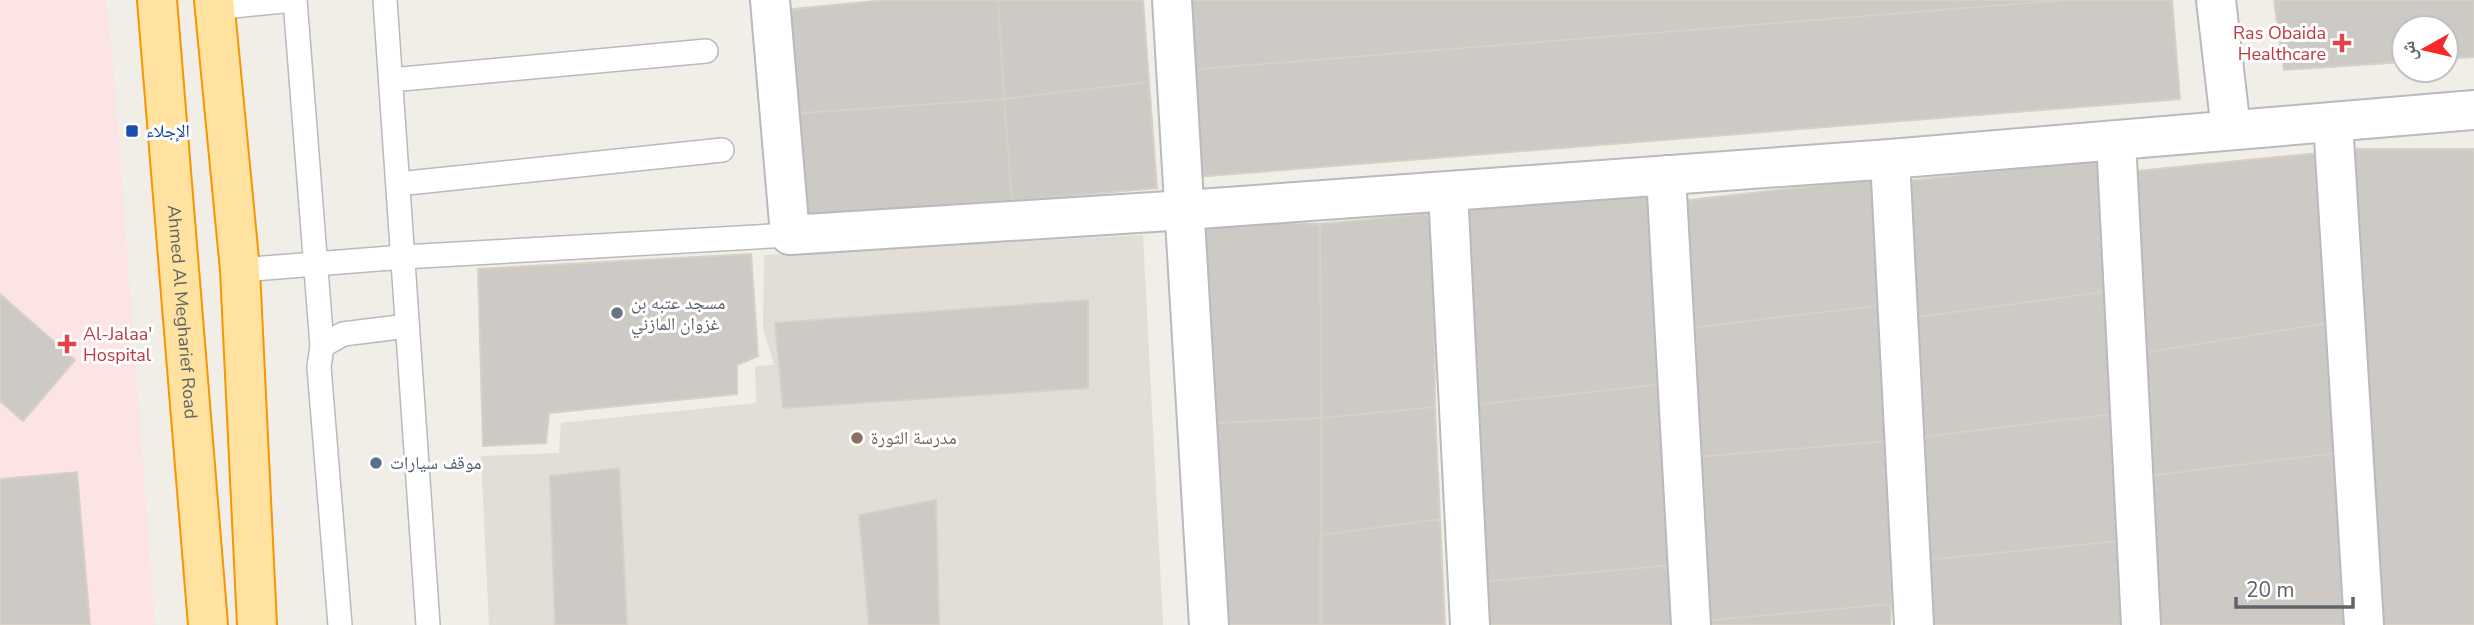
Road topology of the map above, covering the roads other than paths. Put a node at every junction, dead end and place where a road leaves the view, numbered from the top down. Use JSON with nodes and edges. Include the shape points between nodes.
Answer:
{"nodes":[{"id":1,"x":157,"y":0,"type":"edge"},
{"id":2,"x":294,"y":0,"type":"edge"},
{"id":3,"x":385,"y":0,"type":"edge"},
{"id":4,"x":770,"y":0,"type":"edge"},
{"id":5,"x":1172,"y":0,"type":"edge"},
{"id":6,"x":2216,"y":0,"type":"edge"},
{"id":7,"x":215,"y":4,"type":"edge"},
{"id":8,"x":706,"y":51,"type":"dead end"},
{"id":9,"x":391,"y":80,"type":"junction"},
{"id":10,"x":2474,"y":110,"type":"edge"},
{"id":11,"x":2333,"y":122,"type":"junction"},
{"id":12,"x":2231,"y":130,"type":"junction"},
{"id":13,"x":2116,"y":140,"type":"junction"},
{"id":14,"x":722,"y":150,"type":"dead end"},
{"id":15,"x":1890,"y":159,"type":"junction"},
{"id":16,"x":1666,"y":175,"type":"junction"},
{"id":17,"x":398,"y":184,"type":"junction"},
{"id":18,"x":1448,"y":191,"type":"junction"},
{"id":19,"x":1185,"y":211,"type":"junction"},
{"id":20,"x":790,"y":235,"type":"junction"},
{"id":21,"x":403,"y":257,"type":"junction"},
{"id":22,"x":316,"y":263,"type":"junction"},
{"id":23,"x":240,"y":270,"type":"junction"},
{"id":24,"x":407,"y":327,"type":"junction"},
{"id":25,"x":322,"y":346,"type":"junction"},
{"id":26,"x":246,"y":399,"type":"junction"},
{"id":27,"x":191,"y":403,"type":"junction"},
{"id":28,"x":208,"y":625,"type":"edge"},
{"id":29,"x":257,"y":625,"type":"edge"},
{"id":30,"x":340,"y":625,"type":"edge"},
{"id":31,"x":428,"y":625,"type":"edge"},
{"id":32,"x":1209,"y":625,"type":"edge"},
{"id":33,"x":1470,"y":625,"type":"edge"},
{"id":34,"x":1691,"y":625,"type":"edge"},
{"id":35,"x":1914,"y":625,"type":"edge"},
{"id":36,"x":2141,"y":625,"type":"edge"},
{"id":37,"x":2364,"y":625,"type":"edge"}],
"edges":[{"from":1,"to":27,"type":"highway","name":"Ahmed Al Megharief Road"},
{"from":2,"to":7,"type":"lane"},
{"from":2,"to":22,"type":"lane"},
{"from":3,"to":9,"type":"lane"},
{"from":4,"to":20,"type":"street"},
{"from":5,"to":19,"type":"street"},
{"from":6,"to":12,"type":"street"},
{"from":7,"to":23,"type":"highway"},
{"from":8,"to":9,"type":"lane"},
{"from":9,"to":17,"type":"lane"},
{"from":10,"to":11,"type":"street"},
{"from":11,"to":12,"type":"street"},
{"from":11,"to":37,"type":"street"},
{"from":12,"to":13,"type":"street"},
{"from":13,"to":15,"type":"street"},
{"from":13,"to":36,"type":"street"},
{"from":14,"to":17,"type":"lane"},
{"from":15,"to":16,"type":"street"},
{"from":15,"to":35,"type":"street"},
{"from":16,"to":18,"type":"street"},
{"from":16,"to":34,"type":"street"},
{"from":17,"to":21,"type":"lane"},
{"from":18,"to":19,"type":"street"},
{"from":18,"to":33,"type":"street"},
{"from":19,"to":20,"type":"street"},
{"from":19,"to":32,"type":"street"},
{"from":20,"to":21,"type":"lane"},
{"from":21,"to":22,"type":"lane"},
{"from":21,"to":24,"type":"lane"},
{"from":22,"to":23,"type":"lane"},
{"from":22,"to":25,"type":"lane"},
{"from":23,"to":26,"type":"highway"},
{"from":24,"to":25,"type":"lane","via":[[343,334]]},
{"from":24,"to":31,"type":"lane"},
{"from":25,"to":30,"type":"lane","via":[[319,367]]},
{"from":26,"to":27,"type":"highway"},
{"from":26,"to":29,"type":"highway"},
{"from":27,"to":28,"type":"highway","name":"Ahmed Al Megharief Road"}]}
